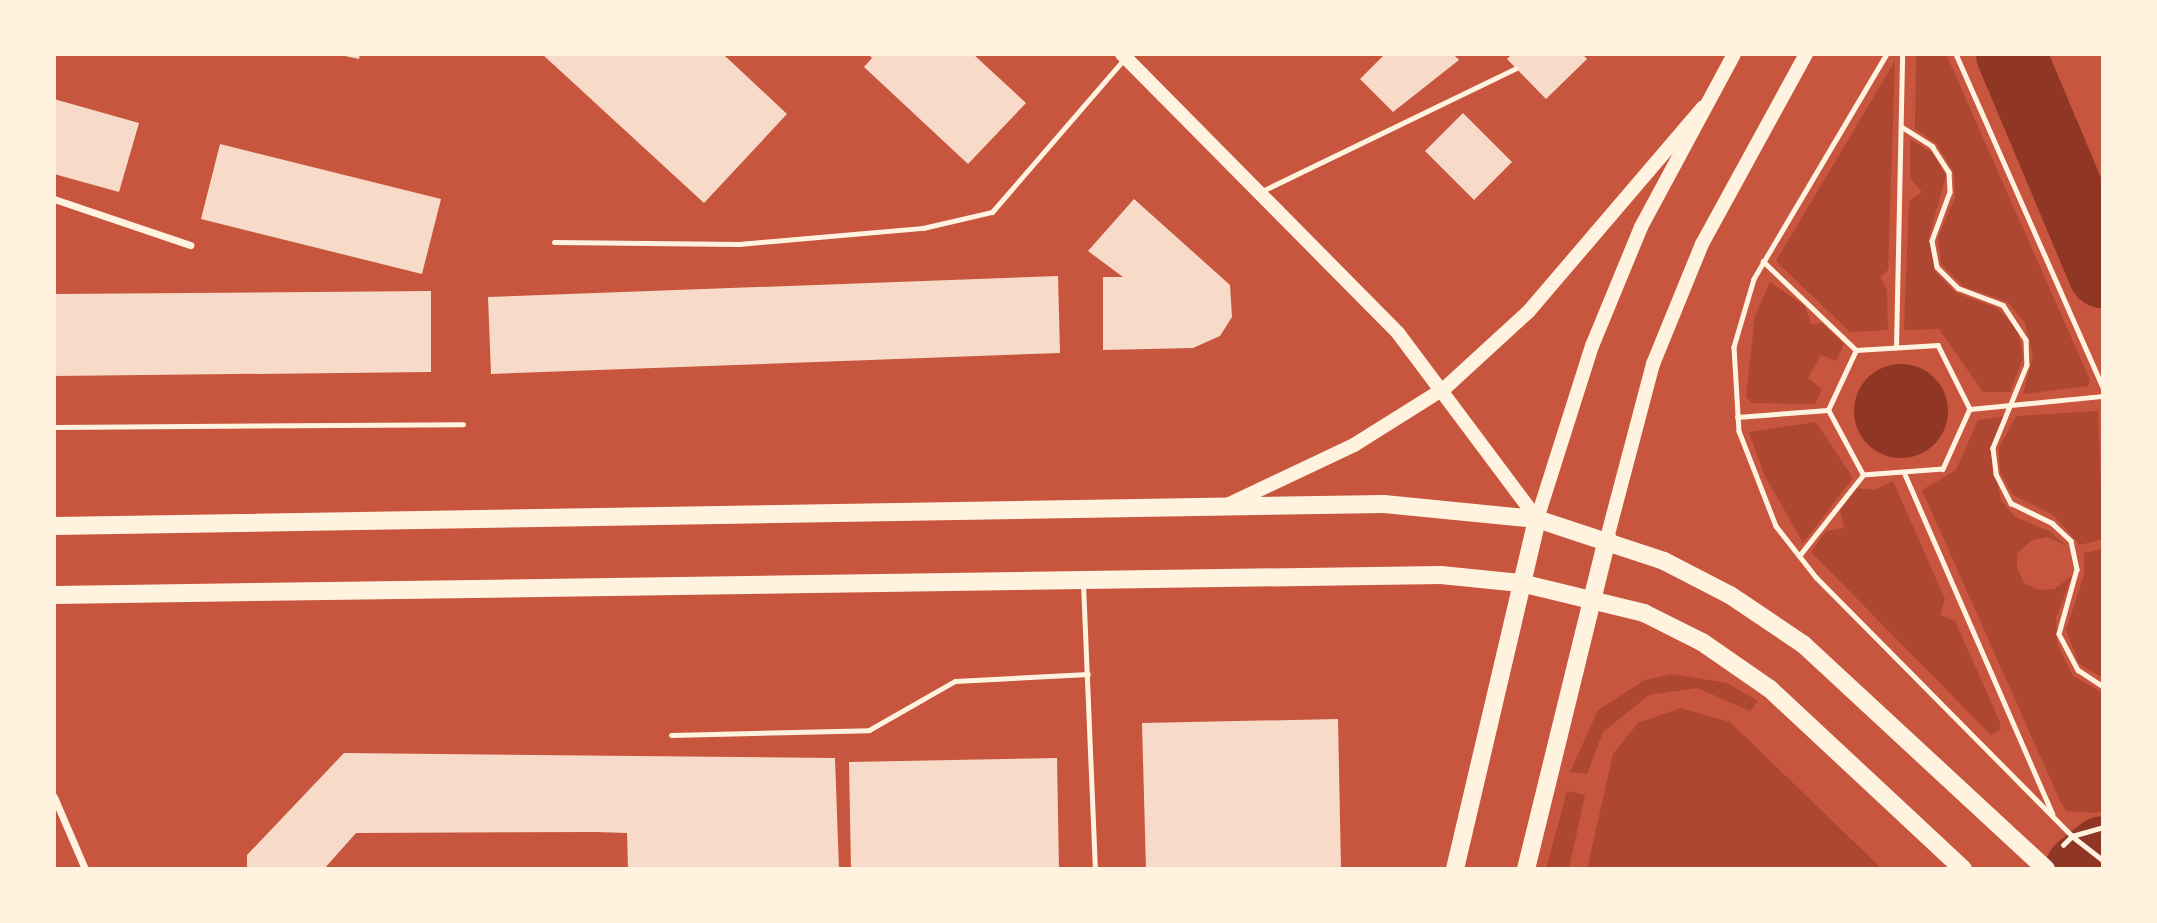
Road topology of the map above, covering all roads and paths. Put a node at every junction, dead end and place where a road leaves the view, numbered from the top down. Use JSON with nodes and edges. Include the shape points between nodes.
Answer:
{"nodes":[{"id":1,"x":1734,"y":54,"type":"edge"},
{"id":2,"x":1806,"y":54,"type":"edge"},
{"id":3,"x":1887,"y":54,"type":"edge"},
{"id":4,"x":1902,"y":54,"type":"edge"},
{"id":5,"x":1956,"y":54,"type":"edge"},
{"id":6,"x":1124,"y":56,"type":"edge"},
{"id":7,"x":1516,"y":68,"type":"dead end"},
{"id":8,"x":1703,"y":107,"type":"junction"},
{"id":9,"x":1902,"y":127,"type":"junction"},
{"id":10,"x":1259,"y":192,"type":"junction"},
{"id":11,"x":54,"y":198,"type":"edge"},
{"id":12,"x":554,"y":242,"type":"dead end"},
{"id":13,"x":190,"y":245,"type":"dead end"},
{"id":14,"x":1763,"y":261,"type":"junction"},
{"id":15,"x":1896,"y":347,"type":"junction"},
{"id":16,"x":1856,"y":350,"type":"junction"},
{"id":17,"x":1445,"y":388,"type":"junction"},
{"id":18,"x":2103,"y":388,"type":"edge"},
{"id":19,"x":2103,"y":396,"type":"edge"},
{"id":20,"x":2012,"y":405,"type":"junction"},
{"id":21,"x":1970,"y":409,"type":"junction"},
{"id":22,"x":1828,"y":410,"type":"junction"},
{"id":23,"x":1737,"y":416,"type":"junction"},
{"id":24,"x":463,"y":424,"type":"dead end"},
{"id":25,"x":54,"y":427,"type":"edge"},
{"id":26,"x":1904,"y":471,"type":"junction"},
{"id":27,"x":1863,"y":475,"type":"junction"},
{"id":28,"x":1221,"y":508,"type":"junction"},
{"id":29,"x":1537,"y":519,"type":"junction"},
{"id":30,"x":54,"y":526,"type":"edge"},
{"id":31,"x":1607,"y":538,"type":"junction"},
{"id":32,"x":1799,"y":556,"type":"junction"},
{"id":33,"x":1521,"y":583,"type":"junction"},
{"id":34,"x":1083,"y":584,"type":"junction"},
{"id":35,"x":54,"y":595,"type":"edge"},
{"id":36,"x":1592,"y":599,"type":"junction"},
{"id":37,"x":1088,"y":674,"type":"junction"},
{"id":38,"x":2103,"y":685,"type":"edge"},
{"id":39,"x":671,"y":735,"type":"dead end"},
{"id":40,"x":54,"y":797,"type":"edge"},
{"id":41,"x":2055,"y":819,"type":"junction"},
{"id":42,"x":2103,"y":827,"type":"edge"},
{"id":43,"x":2074,"y":839,"type":"dead end"},
{"id":44,"x":2103,"y":860,"type":"edge"},
{"id":45,"x":85,"y":869,"type":"edge"},
{"id":46,"x":1095,"y":869,"type":"edge"},
{"id":47,"x":1455,"y":869,"type":"edge"},
{"id":48,"x":1526,"y":869,"type":"edge"},
{"id":49,"x":1963,"y":869,"type":"edge"},
{"id":50,"x":2046,"y":869,"type":"edge"}],
"edges":[{"from":1,"to":8,"type":"main road"},
{"from":2,"to":31,"type":"main road","via":[[1692,268],[1653,364]]},
{"from":3,"to":14,"type":"path"},
{"from":4,"to":9,"type":"path"},
{"from":5,"to":18,"type":"path"},
{"from":6,"to":10,"type":"main road"},
{"from":6,"to":12,"type":"lane","via":[[992,212],[923,228],[739,244]]},
{"from":7,"to":10,"type":"lane"},
{"from":8,"to":17,"type":"main road","via":[[1529,311]]},
{"from":8,"to":29,"type":"main road","via":[[1641,227],[1592,346]]},
{"from":9,"to":15,"type":"path"},
{"from":9,"to":20,"type":"path","via":[[1932,146],[1949,172],[1950,192],[1932,240],[1937,267],[1958,288],[2003,305],[2020,324],[2026,365]]},
{"from":10,"to":17,"type":"main road"},
{"from":11,"to":13,"type":"street"},
{"from":14,"to":16,"type":"path"},
{"from":14,"to":23,"type":"path","via":[[1734,348]]},
{"from":15,"to":16,"type":"path"},
{"from":15,"to":21,"type":"path","via":[[1938,345]]},
{"from":16,"to":22,"type":"path"},
{"from":17,"to":28,"type":"main road","via":[[1354,445]]},
{"from":17,"to":29,"type":"main road"},
{"from":19,"to":20,"type":"path"},
{"from":20,"to":21,"type":"path"},
{"from":20,"to":38,"type":"path","via":[[1993,448],[1996,474],[2011,503],[2052,523],[2071,541],[2077,569],[2059,634],[2078,670]]},
{"from":21,"to":26,"type":"path","via":[[1943,469]]},
{"from":22,"to":23,"type":"path"},
{"from":22,"to":27,"type":"path"},
{"from":23,"to":32,"type":"path","via":[[1776,526]]},
{"from":24,"to":25,"type":"lane"},
{"from":26,"to":27,"type":"path"},
{"from":26,"to":41,"type":"path"},
{"from":27,"to":32,"type":"path"},
{"from":28,"to":29,"type":"main road","via":[[1384,504]]},
{"from":28,"to":30,"type":"main road"},
{"from":29,"to":31,"type":"main road"},
{"from":29,"to":33,"type":"main road"},
{"from":31,"to":36,"type":"main road"},
{"from":31,"to":50,"type":"main road","via":[[1730,595],[1804,645]]},
{"from":32,"to":41,"type":"path"},
{"from":33,"to":34,"type":"main road","via":[[1441,575]]},
{"from":33,"to":36,"type":"main road"},
{"from":33,"to":47,"type":"main road"},
{"from":34,"to":35,"type":"main road"},
{"from":34,"to":37,"type":"lane"},
{"from":36,"to":48,"type":"main road"},
{"from":36,"to":49,"type":"main road","via":[[1644,613],[1702,642],[1770,689]]},
{"from":37,"to":39,"type":"lane","via":[[955,681],[869,730]]},
{"from":37,"to":46,"type":"lane"},
{"from":40,"to":45,"type":"street"},
{"from":41,"to":42,"type":"path","via":[[2072,836]]},
{"from":43,"to":44,"type":"path"}]}
